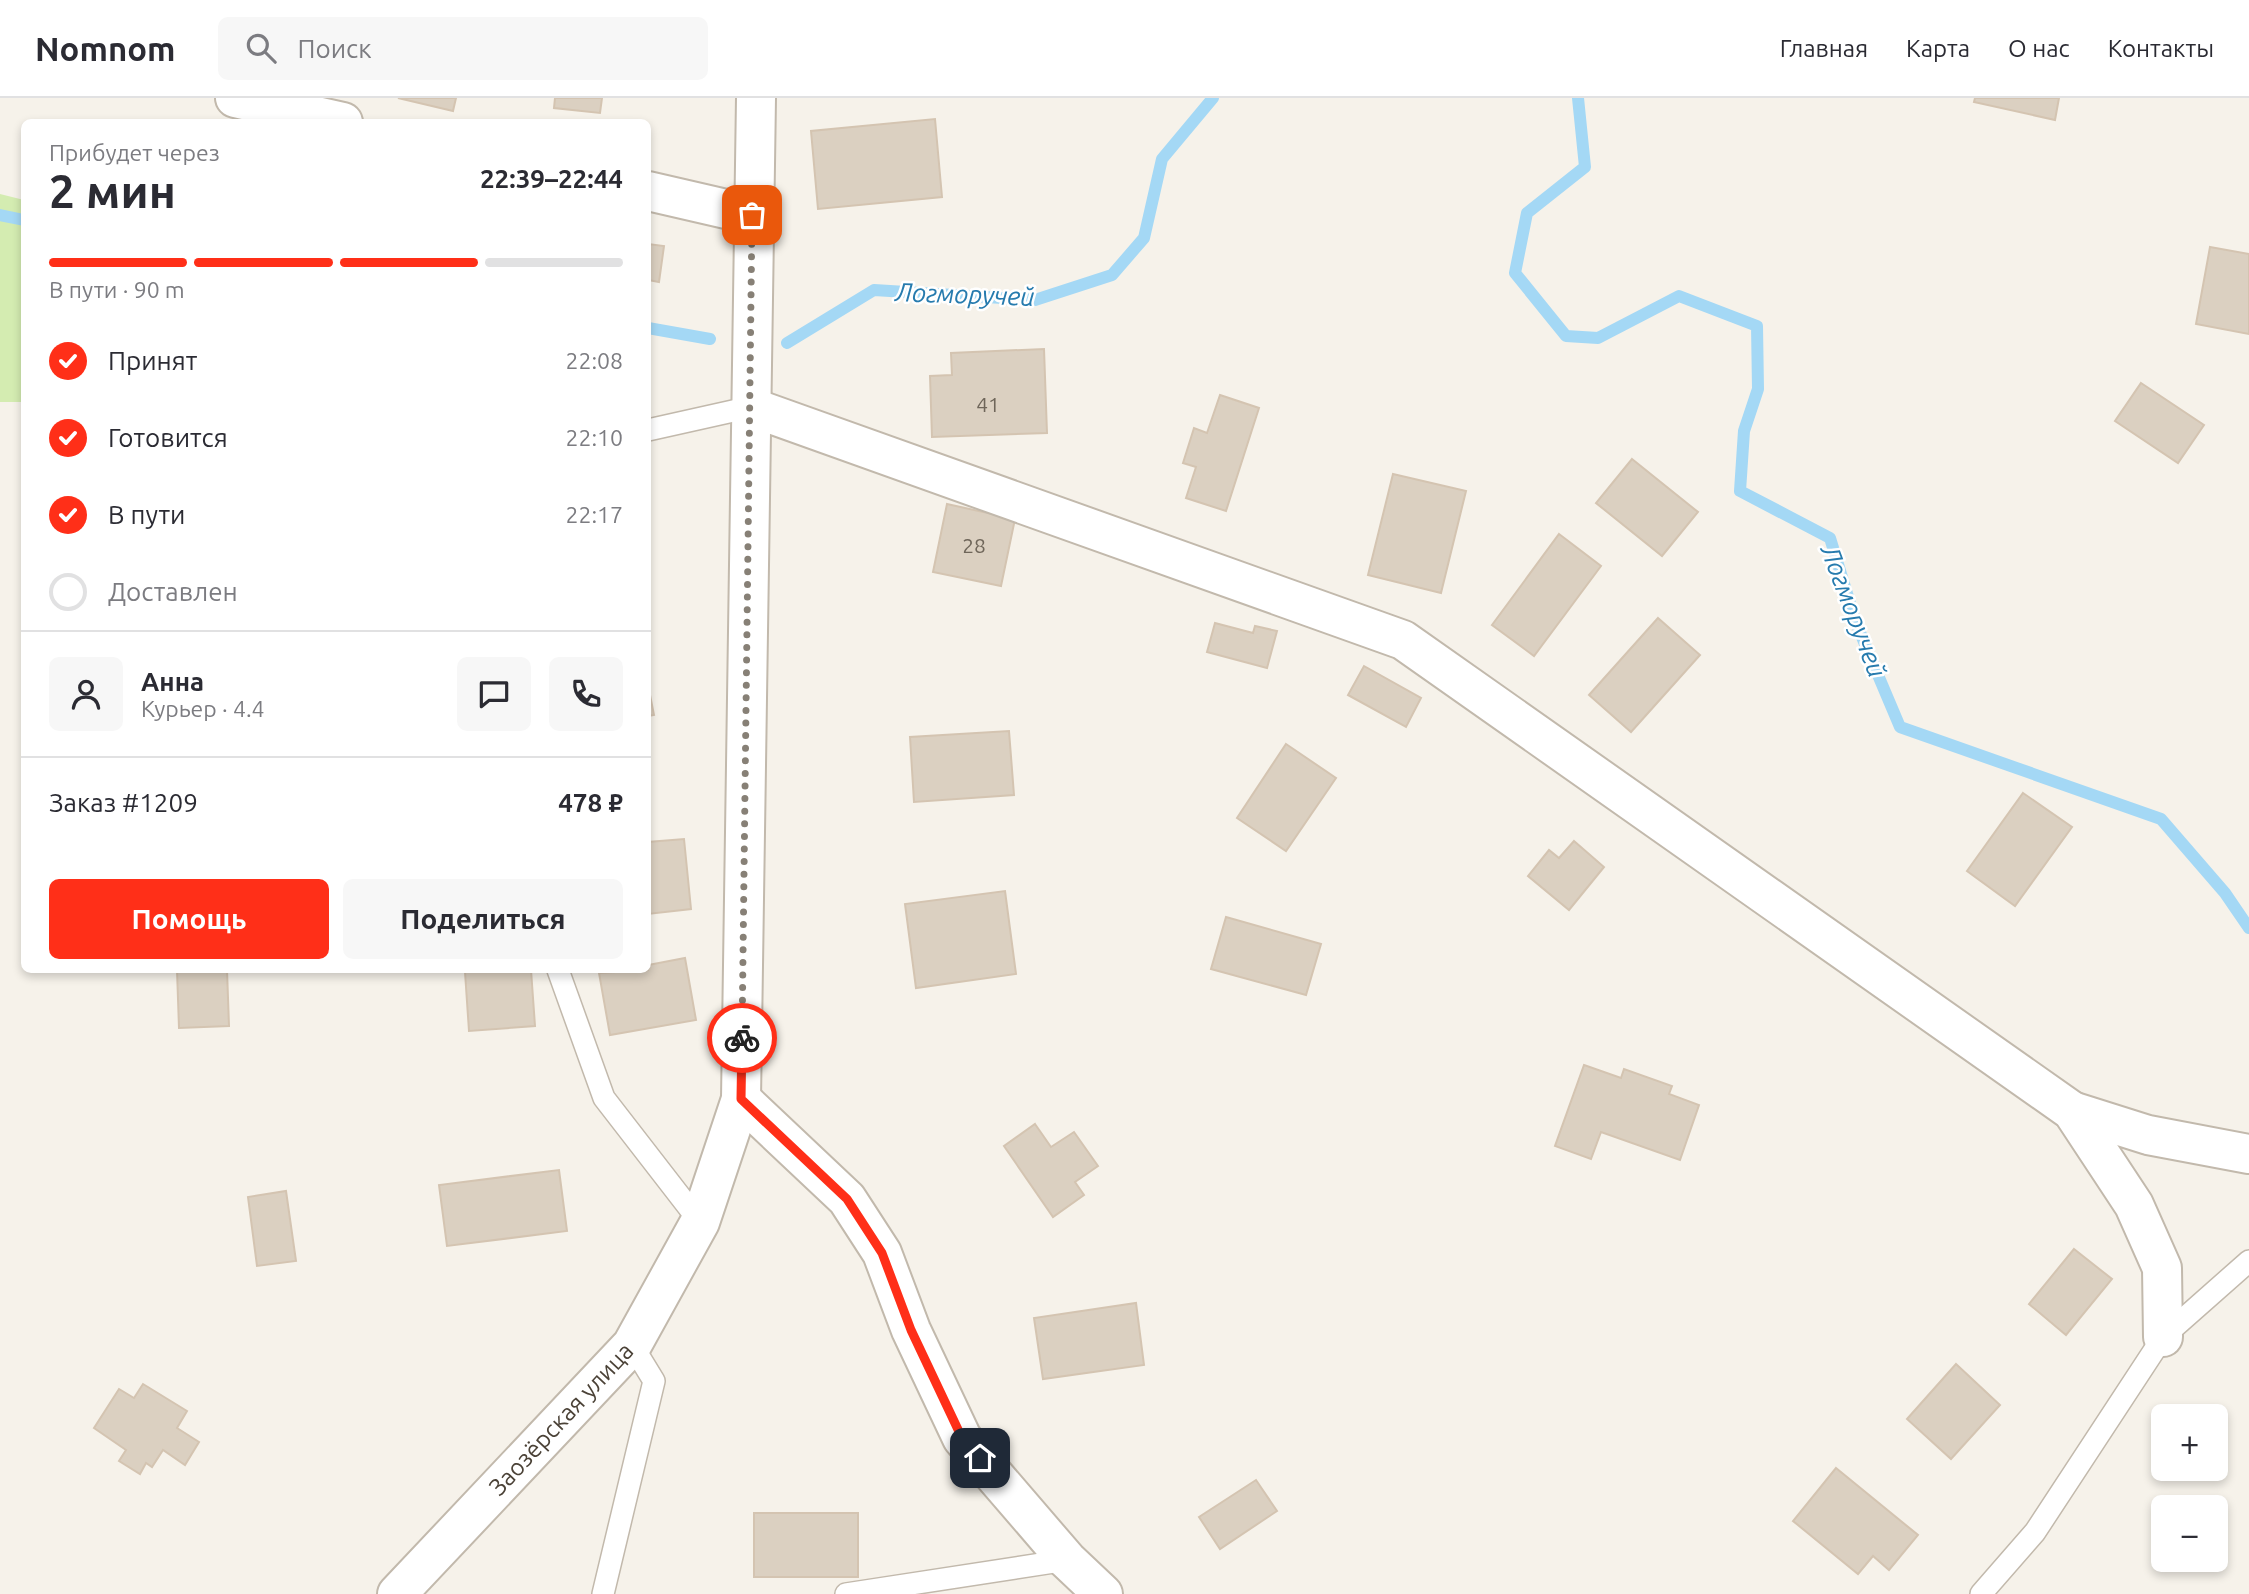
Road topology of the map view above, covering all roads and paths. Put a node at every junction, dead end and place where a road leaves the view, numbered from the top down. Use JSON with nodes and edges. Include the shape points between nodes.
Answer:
{"nodes":[{"id":1,"x":235,"y":98,"type":"edge"},
{"id":2,"x":756,"y":98,"type":"edge"},
{"id":3,"x":330,"y":119,"type":"edge"},
{"id":4,"x":651,"y":192,"type":"edge"},
{"id":5,"x":752,"y":215,"type":"junction"},
{"id":6,"x":751,"y":407,"type":"junction"},
{"id":7,"x":651,"y":429,"type":"edge"},
{"id":8,"x":559,"y":973,"type":"edge"},
{"id":9,"x":741,"y":1099,"type":"junction"},
{"id":10,"x":2072,"y":1111,"type":"junction"},
{"id":11,"x":2249,"y":1154,"type":"edge"},
{"id":12,"x":700,"y":1222,"type":"junction"},
{"id":13,"x":2249,"y":1261,"type":"edge"},
{"id":14,"x":2163,"y":1337,"type":"junction"},
{"id":15,"x":632,"y":1345,"type":"junction"},
{"id":16,"x":1067,"y":1560,"type":"junction"},
{"id":17,"x":397,"y":1594,"type":"edge"},
{"id":18,"x":603,"y":1594,"type":"edge"},
{"id":19,"x":846,"y":1594,"type":"edge"},
{"id":20,"x":1103,"y":1594,"type":"edge"},
{"id":21,"x":1981,"y":1594,"type":"edge"}],
"edges":[{"from":1,"to":3,"type":"street"},
{"from":2,"to":5,"type":"street","name":"Заозёрская улица"},
{"from":4,"to":5,"type":"street"},
{"from":5,"to":6,"type":"street","name":"Заозёрская улица"},
{"from":6,"to":7,"type":"lane"},
{"from":6,"to":9,"type":"street","name":"Заозёрская улица"},
{"from":6,"to":10,"type":"street","via":[[1403,640]]},
{"from":8,"to":12,"type":"lane","via":[[604,1098]]},
{"from":9,"to":12,"type":"street","name":"Заозёрская улица"},
{"from":9,"to":16,"type":"street","via":[[847,1199],[882,1253],[911,1330],[962,1438]]},
{"from":10,"to":11,"type":"street","via":[[2148,1135]]},
{"from":10,"to":14,"type":"street","via":[[2134,1205],[2152,1243],[2162,1268]]},
{"from":12,"to":15,"type":"street","name":"Заозёрская улица"},
{"from":13,"to":14,"type":"lane"},
{"from":14,"to":21,"type":"lane","via":[[2035,1532]]},
{"from":15,"to":17,"type":"street","name":"Заозёрская улица"},
{"from":15,"to":18,"type":"lane","via":[[654,1381]]},
{"from":16,"to":19,"type":"lane"},
{"from":16,"to":20,"type":"street"}]}
